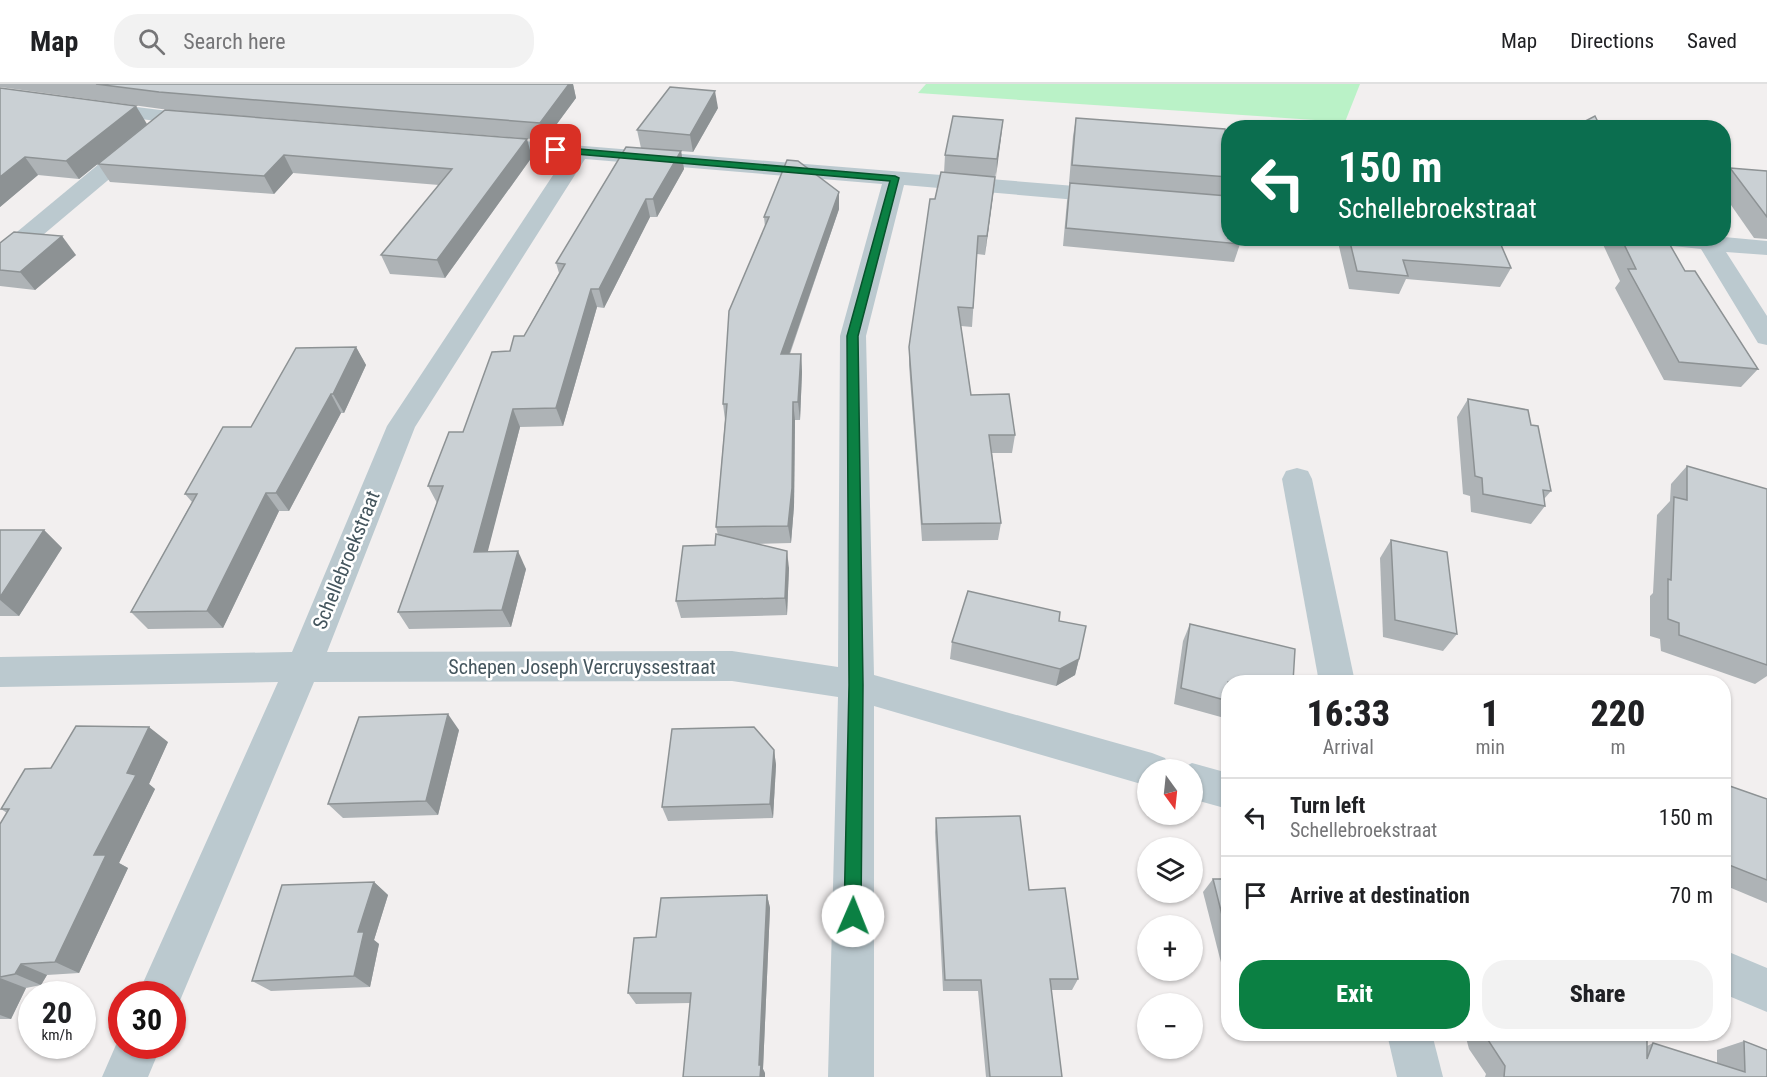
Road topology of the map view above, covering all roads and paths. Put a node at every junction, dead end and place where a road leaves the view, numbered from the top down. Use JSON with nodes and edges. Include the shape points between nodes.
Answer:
{"nodes":[{"id":1,"x":79,"y":106,"type":"edge"},
{"id":2,"x":169,"y":118,"type":"junction"},
{"id":3,"x":216,"y":122,"type":"edge"},
{"id":4,"x":462,"y":142,"type":"edge"},
{"id":5,"x":579,"y":152,"type":"junction"},
{"id":6,"x":895,"y":178,"type":"junction"},
{"id":7,"x":1133,"y":197,"type":"edge"},
{"id":8,"x":1731,"y":245,"type":"edge"},
{"id":9,"x":1711,"y":246,"type":"edge"},
{"id":10,"x":1767,"y":248,"type":"edge"},
{"id":11,"x":3,"y":256,"type":"edge"},
{"id":12,"x":1767,"y":337,"type":"edge"},
{"id":13,"x":1297,"y":479,"type":"dead end"},
{"id":14,"x":303,"y":667,"type":"junction"},
{"id":15,"x":0,"y":672,"type":"edge"},
{"id":16,"x":1336,"y":675,"type":"edge"},
{"id":17,"x":856,"y":685,"type":"junction"},
{"id":18,"x":1137,"y":766,"type":"edge"},
{"id":19,"x":1203,"y":784,"type":"edge"},
{"id":20,"x":1221,"y":789,"type":"edge"},
{"id":21,"x":1731,"y":975,"type":"edge"},
{"id":22,"x":166,"y":981,"type":"edge"},
{"id":23,"x":1767,"y":990,"type":"edge"},
{"id":24,"x":1412,"y":1041,"type":"edge"},
{"id":25,"x":133,"y":1059,"type":"edge"},
{"id":26,"x":125,"y":1077,"type":"edge"},
{"id":27,"x":850,"y":1077,"type":"edge"},
{"id":28,"x":1420,"y":1077,"type":"edge"}],
"edges":[{"from":1,"to":2,"type":"street"},
{"from":2,"to":3,"type":"street"},
{"from":2,"to":11,"type":"street"},
{"from":4,"to":5,"type":"street"},
{"from":5,"to":6,"type":"street"},
{"from":5,"to":14,"type":"street","name":"Schellebroekstraat","via":[[401,426]]},
{"from":6,"to":7,"type":"street"},
{"from":6,"to":17,"type":"street","via":[[853,336]]},
{"from":8,"to":10,"type":"street"},
{"from":9,"to":12,"type":"street"},
{"from":13,"to":16,"type":"street"},
{"from":14,"to":15,"type":"street","name":"Schepen Joseph Vercruyssestraat"},
{"from":14,"to":17,"type":"street","name":"Schepen Joseph Vercruyssestraat","via":[[732,666]]},
{"from":14,"to":22,"type":"street","name":"Schellebroekstraat"},
{"from":17,"to":18,"type":"street","name":"Schepen Joseph Vercruyssestraat"},
{"from":17,"to":27,"type":"street"},
{"from":19,"to":20,"type":"street"},
{"from":21,"to":23,"type":"street"},
{"from":24,"to":28,"type":"street"},
{"from":25,"to":26,"type":"street"}]}
